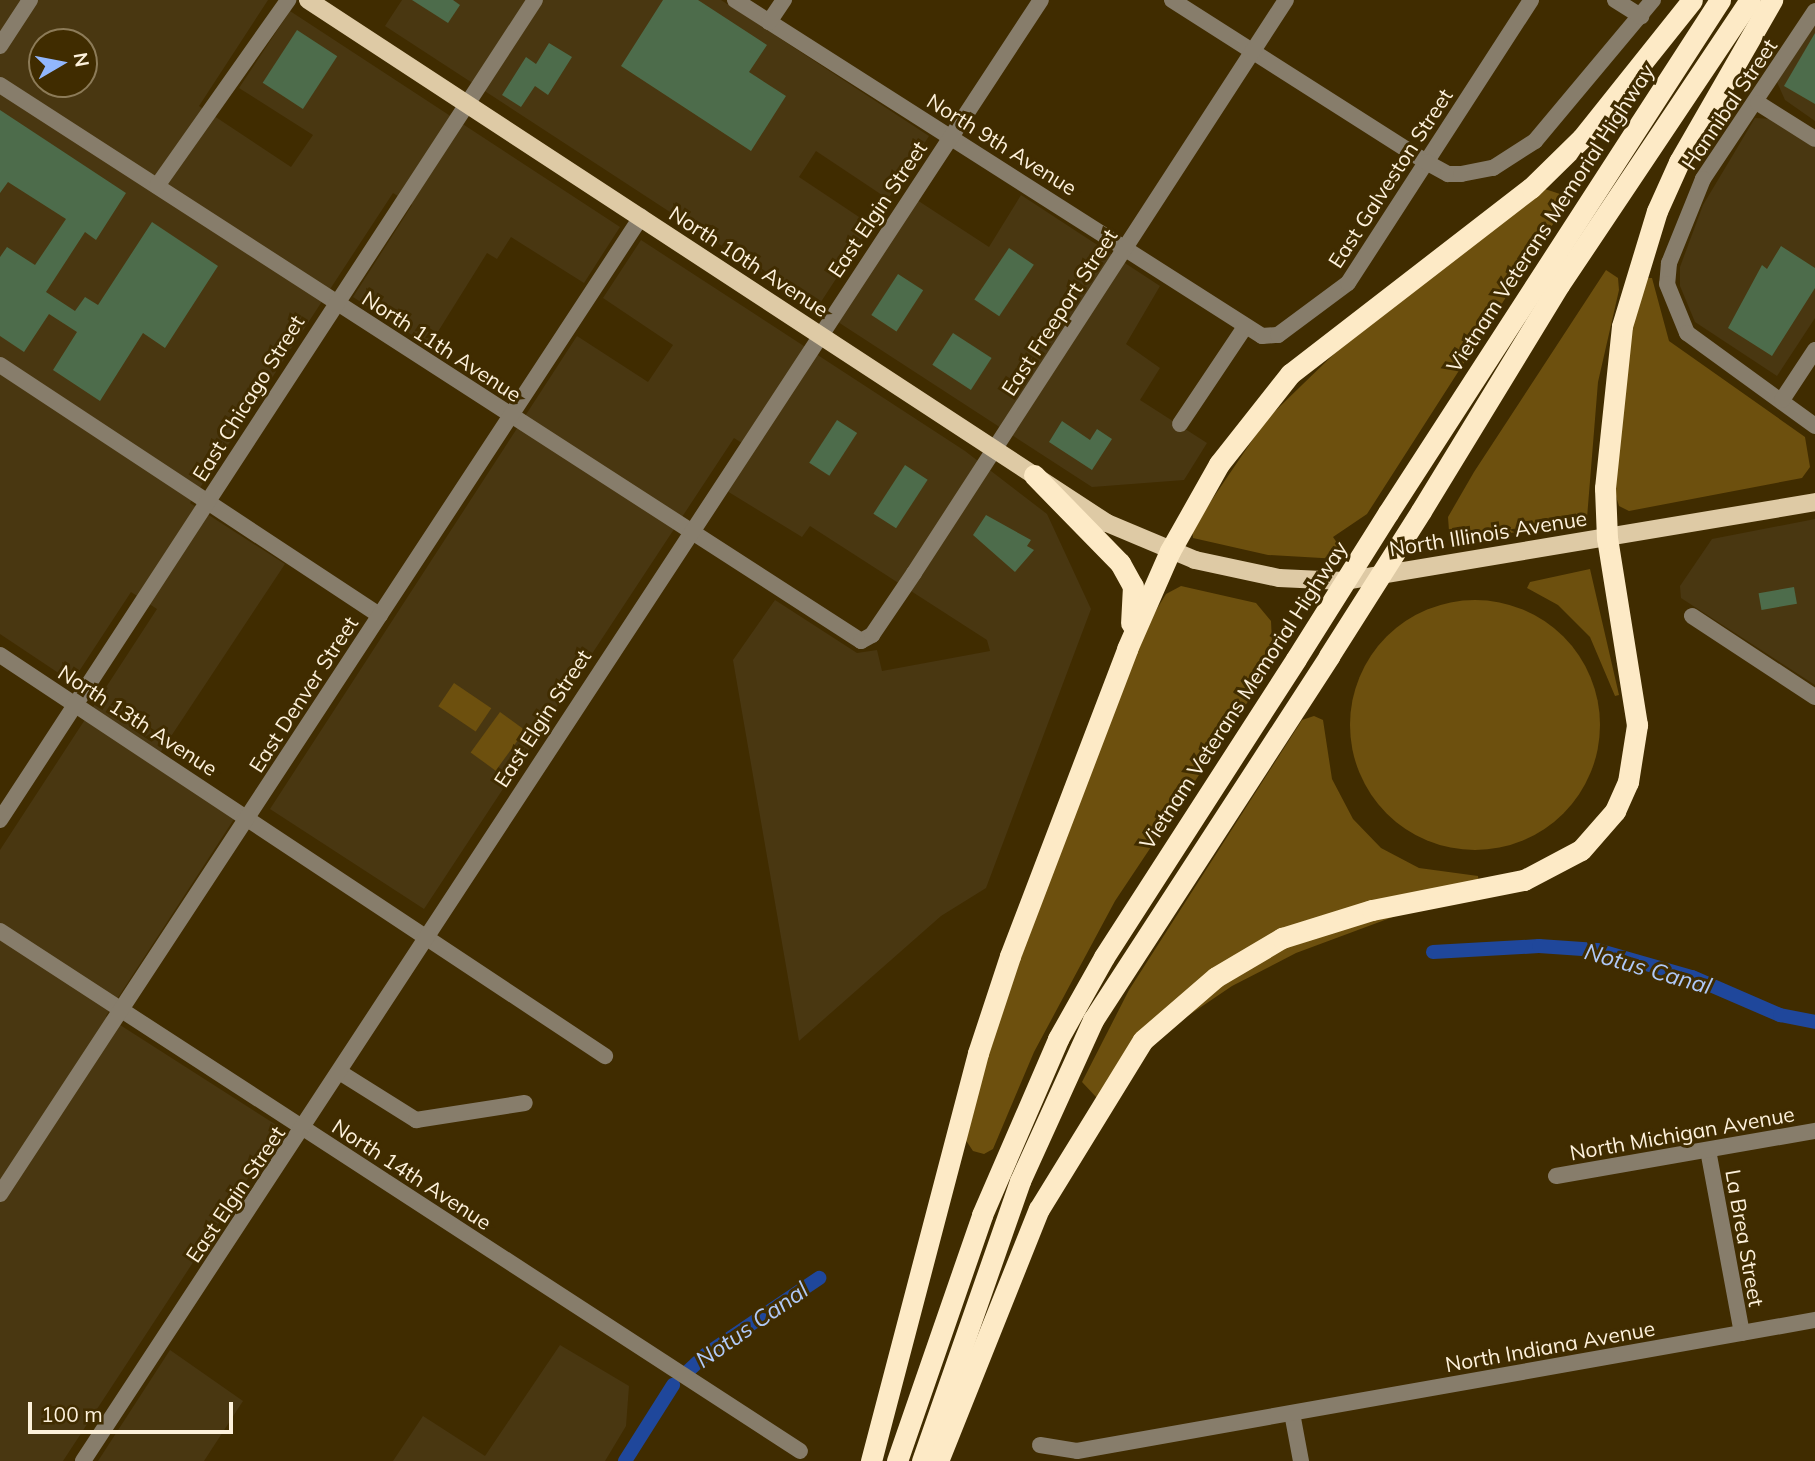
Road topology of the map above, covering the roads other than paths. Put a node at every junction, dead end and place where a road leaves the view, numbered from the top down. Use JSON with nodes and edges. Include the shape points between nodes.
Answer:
{"nodes":[{"id":1,"x":30,"y":0,"type":"edge"},
{"id":2,"x":288,"y":0,"type":"edge"},
{"id":3,"x":308,"y":0,"type":"edge"},
{"id":4,"x":535,"y":0,"type":"edge"},
{"id":5,"x":735,"y":0,"type":"edge"},
{"id":6,"x":784,"y":0,"type":"edge"},
{"id":7,"x":1041,"y":0,"type":"edge"},
{"id":8,"x":1172,"y":0,"type":"edge"},
{"id":9,"x":1286,"y":0,"type":"edge"},
{"id":10,"x":1531,"y":0,"type":"edge"},
{"id":11,"x":1615,"y":0,"type":"edge"},
{"id":12,"x":1653,"y":0,"type":"edge"},
{"id":13,"x":1692,"y":0,"type":"edge"},
{"id":14,"x":1720,"y":0,"type":"edge"},
{"id":15,"x":1750,"y":0,"type":"edge"},
{"id":16,"x":1772,"y":0,"type":"edge"},
{"id":17,"x":1815,"y":11,"type":"edge"},
{"id":18,"x":1641,"y":16,"type":"junction"},
{"id":19,"x":769,"y":22,"type":"junction"},
{"id":20,"x":0,"y":46,"type":"edge"},
{"id":21,"x":1253,"y":51,"type":"junction"},
{"id":22,"x":0,"y":85,"type":"edge"},
{"id":23,"x":466,"y":103,"type":"junction"},
{"id":24,"x":1758,"y":103,"type":"junction"},
{"id":25,"x":951,"y":137,"type":"junction"},
{"id":26,"x":1815,"y":139,"type":"edge"},
{"id":27,"x":1426,"y":162,"type":"junction"},
{"id":28,"x":157,"y":186,"type":"junction"},
{"id":29,"x":641,"y":217,"type":"junction"},
{"id":30,"x":1125,"y":248,"type":"junction"},
{"id":31,"x":334,"y":302,"type":"junction"},
{"id":32,"x":1245,"y":327,"type":"junction"},
{"id":33,"x":820,"y":334,"type":"junction"},
{"id":34,"x":1815,"y":350,"type":"edge"},
{"id":35,"x":0,"y":365,"type":"edge"},
{"id":36,"x":1782,"y":400,"type":"junction"},
{"id":37,"x":513,"y":416,"type":"junction"},
{"id":38,"x":1180,"y":424,"type":"dead end"},
{"id":39,"x":1815,"y":426,"type":"edge"},
{"id":40,"x":995,"y":449,"type":"junction"},
{"id":41,"x":1034,"y":475,"type":"junction"},
{"id":42,"x":208,"y":500,"type":"junction"},
{"id":43,"x":1815,"y":502,"type":"edge"},
{"id":44,"x":689,"y":533,"type":"junction"},
{"id":45,"x":1607,"y":538,"type":"junction"},
{"id":46,"x":1170,"y":551,"type":"junction"},
{"id":47,"x":380,"y":616,"type":"junction"},
{"id":48,"x":1692,"y":616,"type":"dead end"},
{"id":49,"x":862,"y":641,"type":"joint"},
{"id":50,"x":1127,"y":649,"type":"junction"},
{"id":51,"x":0,"y":655,"type":"edge"},
{"id":52,"x":1815,"y":697,"type":"edge"},
{"id":53,"x":75,"y":704,"type":"junction"},
{"id":54,"x":247,"y":818,"type":"junction"},
{"id":55,"x":0,"y":820,"type":"edge"},
{"id":56,"x":0,"y":931,"type":"edge"},
{"id":57,"x":427,"y":937,"type":"junction"},
{"id":58,"x":120,"y":1010,"type":"junction"},
{"id":59,"x":606,"y":1056,"type":"dead end"},
{"id":60,"x":341,"y":1073,"type":"junction"},
{"id":61,"x":525,"y":1103,"type":"dead end"},
{"id":62,"x":304,"y":1128,"type":"junction"},
{"id":63,"x":1815,"y":1132,"type":"edge"},
{"id":64,"x":1708,"y":1150,"type":"junction"},
{"id":65,"x":1556,"y":1176,"type":"dead end"},
{"id":66,"x":0,"y":1194,"type":"edge"},
{"id":67,"x":1815,"y":1320,"type":"edge"},
{"id":68,"x":1742,"y":1333,"type":"junction"},
{"id":69,"x":1292,"y":1413,"type":"junction"},
{"id":70,"x":1040,"y":1445,"type":"dead end"},
{"id":71,"x":800,"y":1451,"type":"dead end"},
{"id":72,"x":83,"y":1461,"type":"edge"},
{"id":73,"x":871,"y":1461,"type":"edge"},
{"id":74,"x":897,"y":1461,"type":"edge"},
{"id":75,"x":922,"y":1461,"type":"edge"},
{"id":76,"x":938,"y":1461,"type":"edge"},
{"id":77,"x":1301,"y":1461,"type":"edge"}],
"edges":[{"from":1,"to":20,"type":"street"},
{"from":2,"to":28,"type":"street"},
{"from":3,"to":23,"type":"main road","name":"North 10th Avenue"},
{"from":4,"to":23,"type":"street","name":"East Chicago Street"},
{"from":5,"to":19,"type":"street","name":"North 9th Avenue"},
{"from":6,"to":19,"type":"street"},
{"from":7,"to":25,"type":"street","name":"East Elgin Street"},
{"from":8,"to":21,"type":"street"},
{"from":9,"to":21,"type":"street","name":"East Freeport Street"},
{"from":10,"to":27,"type":"street","name":"East Galveston Street"},
{"from":11,"to":18,"type":"street"},
{"from":12,"to":18,"type":"street"},
{"from":13,"to":46,"type":"highway","via":[[1582,138],[1531,188],[1290,374],[1219,464]]},
{"from":14,"to":74,"type":"highway","name":"Vietnam Veterans Memorial Highway","bridge":true,"via":[[1104,957],[1058,1039],[982,1215]]},
{"from":15,"to":75,"type":"highway","name":"Vietnam Veterans Memorial Highway","bridge":true,"via":[[1559,285],[1422,511],[1093,1020],[1020,1181]]},
{"from":16,"to":45,"type":"highway","via":[[1679,162],[1637,270],[1613,376]]},
{"from":17,"to":24,"type":"street","name":"Hannibal Street"},
{"from":18,"to":27,"type":"street","via":[[1535,141],[1493,168],[1461,174]]},
{"from":19,"to":25,"type":"street","name":"North 9th Avenue"},
{"from":21,"to":27,"type":"street"},
{"from":21,"to":30,"type":"street","name":"East Freeport Street"},
{"from":22,"to":28,"type":"street","name":"North 11th Avenue"},
{"from":23,"to":29,"type":"main road","name":"North 10th Avenue"},
{"from":23,"to":31,"type":"street","name":"East Chicago Street"},
{"from":24,"to":26,"type":"street"},
{"from":24,"to":36,"type":"street","name":"Hannibal Street","via":[[1703,179],[1669,263],[1670,299],[1687,333]]},
{"from":25,"to":30,"type":"street","name":"North 9th Avenue"},
{"from":25,"to":33,"type":"street","name":"East Elgin Street"},
{"from":27,"to":32,"type":"street","name":"East Galveston Street","via":[[1360,266],[1330,299],[1278,335],[1262,336]]},
{"from":28,"to":31,"type":"street","name":"North 11th Avenue"},
{"from":29,"to":33,"type":"main road","name":"North 10th Avenue"},
{"from":29,"to":37,"type":"street","name":"East Denver Street"},
{"from":30,"to":32,"type":"street","name":"North 9th Avenue"},
{"from":30,"to":40,"type":"street","name":"East Freeport Street"},
{"from":31,"to":37,"type":"street","name":"North 11th Avenue"},
{"from":31,"to":42,"type":"street","name":"East Chicago Street"},
{"from":32,"to":38,"type":"street"},
{"from":33,"to":40,"type":"main road","name":"North 10th Avenue"},
{"from":33,"to":44,"type":"street","name":"East Elgin Street"},
{"from":34,"to":36,"type":"street"},
{"from":35,"to":42,"type":"street"},
{"from":36,"to":39,"type":"street"},
{"from":37,"to":44,"type":"street","name":"North 11th Avenue"},
{"from":37,"to":47,"type":"street","name":"East Denver Street"},
{"from":40,"to":41,"type":"main road","name":"North 10th Avenue"},
{"from":40,"to":49,"type":"street","name":"East Freeport Street","via":[[872,635]]},
{"from":41,"to":46,"type":"main road","name":"North 10th Avenue","via":[[1107,523]]},
{"from":41,"to":50,"type":"highway","via":[[1128,574],[1134,598]]},
{"from":42,"to":47,"type":"street"},
{"from":42,"to":53,"type":"street","name":"East Chicago Street"},
{"from":43,"to":45,"type":"main road","name":"North Illinois Avenue"},
{"from":44,"to":49,"type":"street","name":"North 11th Avenue"},
{"from":44,"to":57,"type":"street","name":"East Elgin Street"},
{"from":45,"to":46,"type":"main road","name":"North Illinois Avenue","via":[[1344,581],[1250,574]]},
{"from":45,"to":76,"type":"highway","via":[[1637,725],[1628,782],[1600,832],[1560,864],[1524,880],[1373,910],[1282,938],[1216,977],[1143,1040],[1039,1209]]},
{"from":46,"to":50,"type":"highway"},
{"from":47,"to":54,"type":"street","name":"East Denver Street"},
{"from":48,"to":52,"type":"street"},
{"from":50,"to":73,"type":"highway","via":[[993,1005]]},
{"from":51,"to":53,"type":"street","name":"North 13th Avenue"},
{"from":53,"to":54,"type":"street","name":"North 13th Avenue"},
{"from":53,"to":55,"type":"street","name":"East Chicago Street"},
{"from":54,"to":57,"type":"street","name":"North 13th Avenue"},
{"from":54,"to":58,"type":"street","name":"East Denver Street"},
{"from":56,"to":58,"type":"street","name":"North 14th Avenue"},
{"from":57,"to":59,"type":"street","name":"North 13th Avenue"},
{"from":57,"to":60,"type":"street","name":"East Elgin Street"},
{"from":58,"to":62,"type":"street","name":"North 14th Avenue"},
{"from":58,"to":66,"type":"street","name":"East Denver Street"},
{"from":60,"to":61,"type":"street","via":[[416,1120]]},
{"from":60,"to":62,"type":"street","name":"East Elgin Street"},
{"from":62,"to":71,"type":"street","name":"North 14th Avenue"},
{"from":62,"to":72,"type":"street","name":"East Elgin Street"},
{"from":63,"to":64,"type":"street","name":"North Michigan Avenue"},
{"from":64,"to":65,"type":"street","name":"North Michigan Avenue"},
{"from":64,"to":68,"type":"street","name":"La Brea Street"},
{"from":67,"to":68,"type":"street","name":"North Indiana Avenue"},
{"from":68,"to":69,"type":"street","name":"North Indiana Avenue"},
{"from":69,"to":70,"type":"street","name":"North Indiana Avenue","via":[[1070,1452]]},
{"from":69,"to":77,"type":"street"}]}
